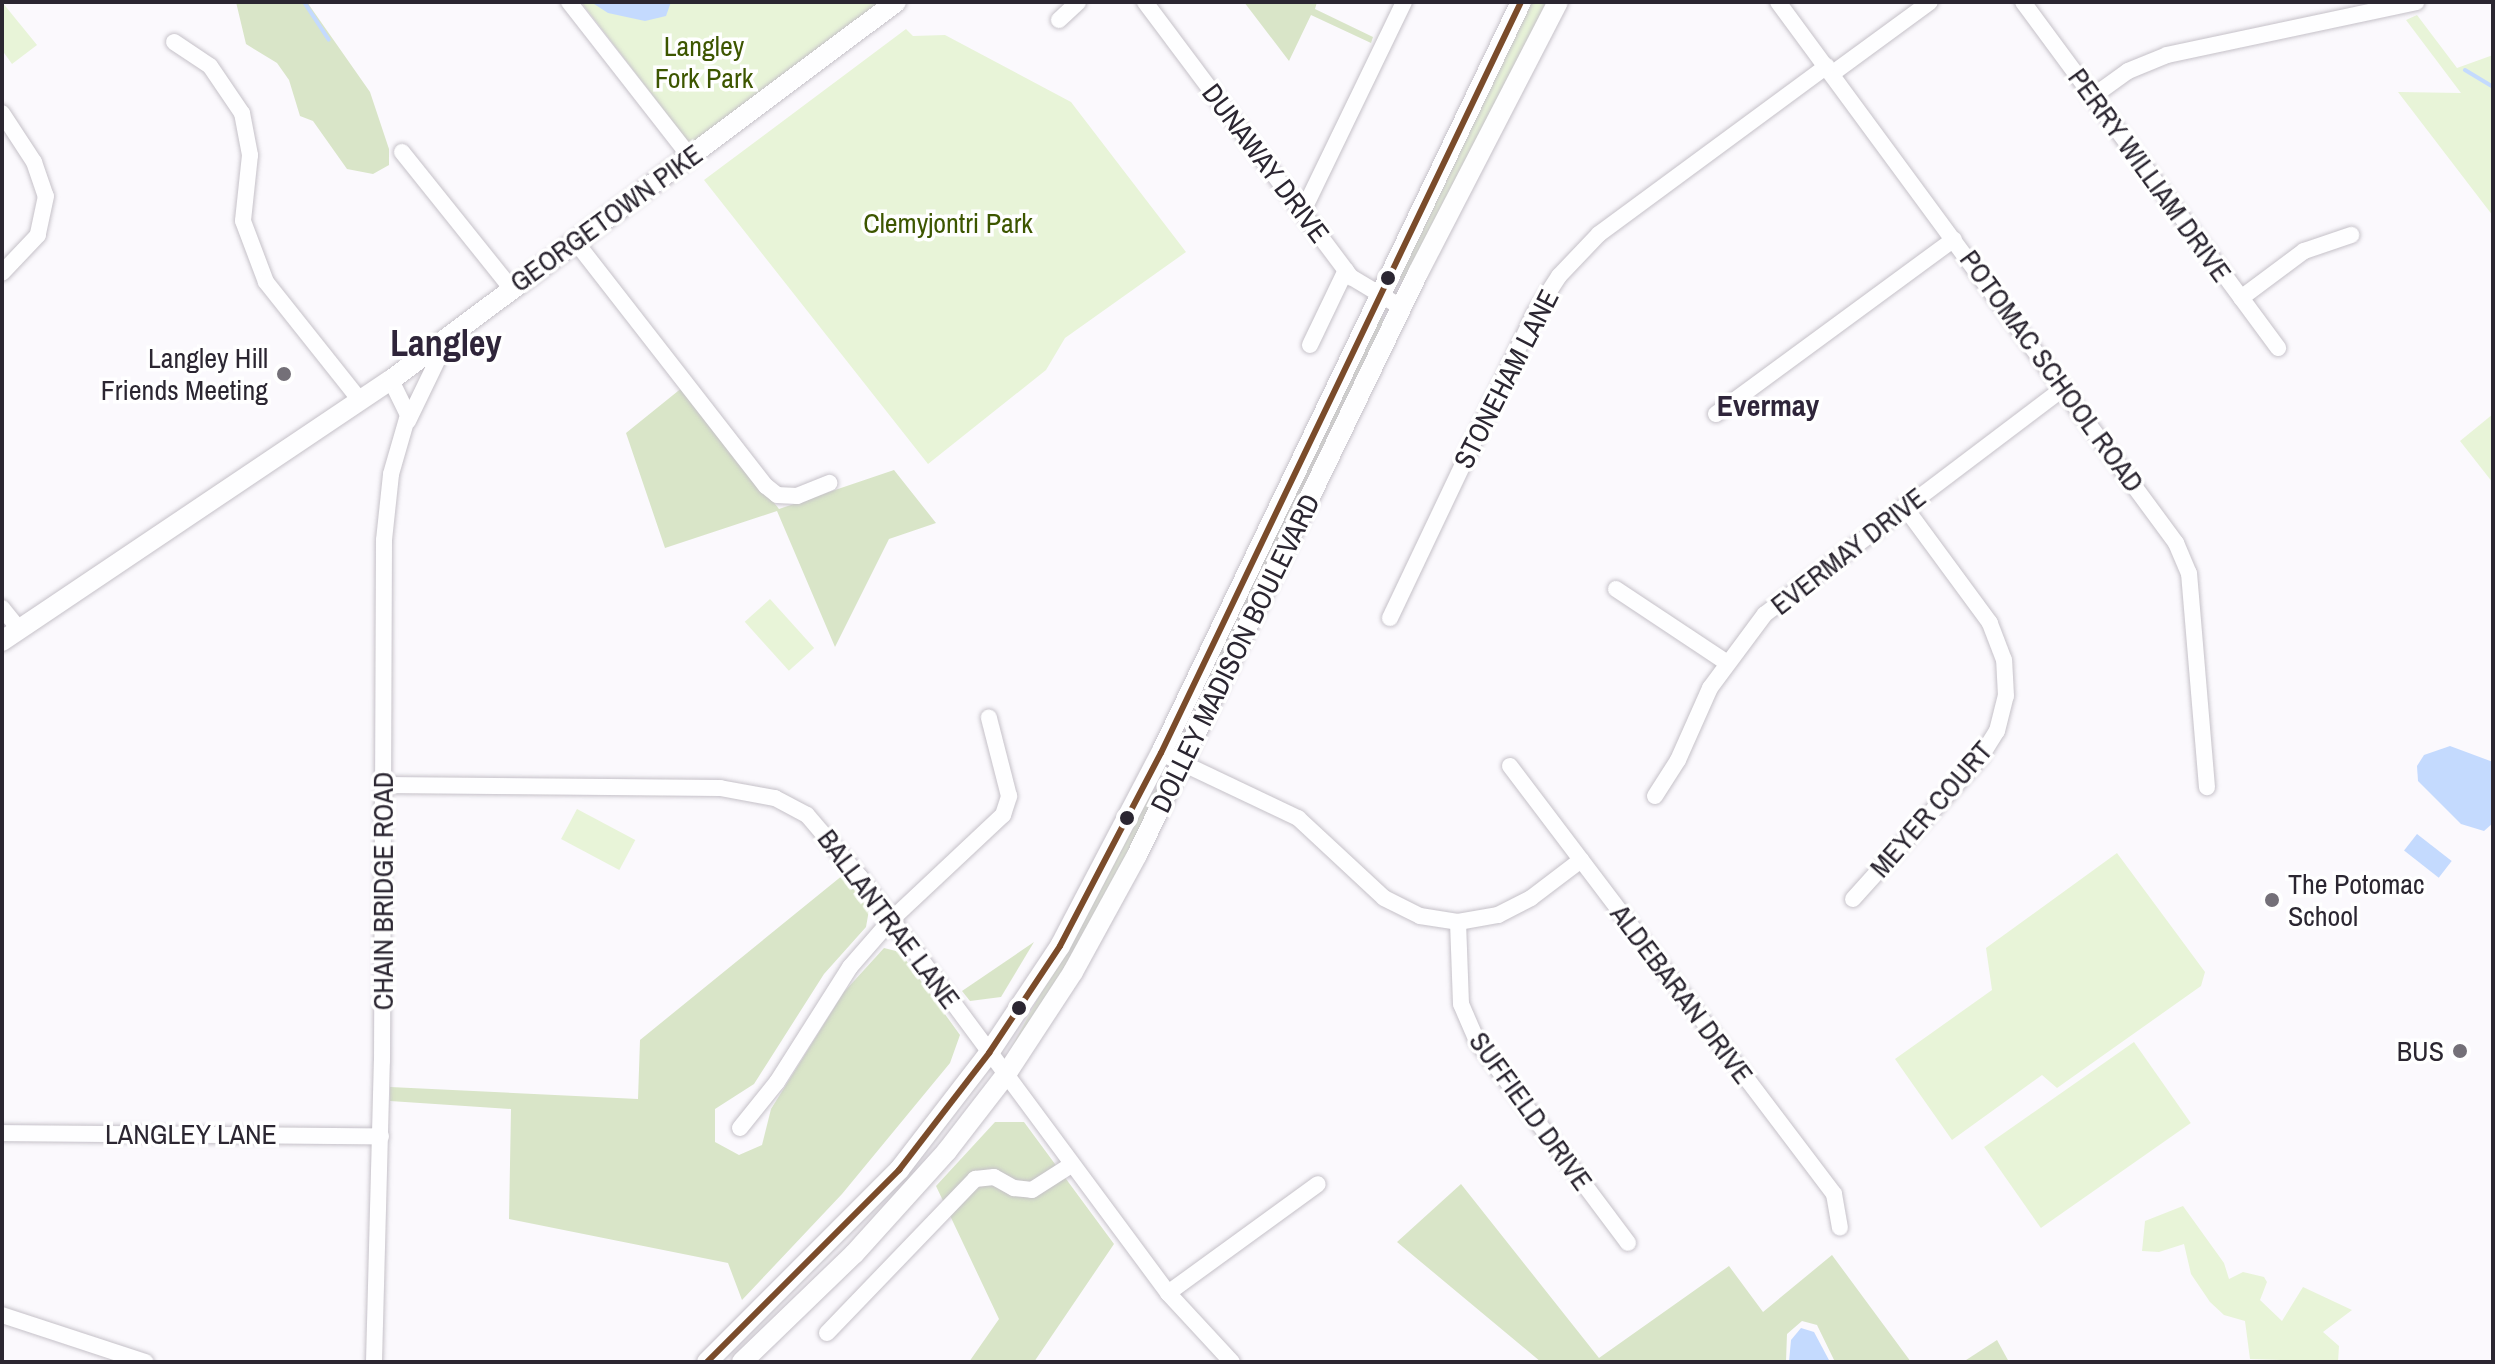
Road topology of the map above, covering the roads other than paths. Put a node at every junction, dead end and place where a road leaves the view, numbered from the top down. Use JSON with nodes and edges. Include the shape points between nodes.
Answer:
{"nodes":[{"id":1,"x":569,"y":2,"type":"edge"},
{"id":2,"x":1078,"y":2,"type":"edge"},
{"id":3,"x":1145,"y":2,"type":"edge"},
{"id":4,"x":1404,"y":2,"type":"edge"},
{"id":5,"x":1521,"y":2,"type":"edge"},
{"id":6,"x":1558,"y":2,"type":"edge"},
{"id":7,"x":1778,"y":2,"type":"edge"},
{"id":8,"x":1930,"y":2,"type":"edge"},
{"id":9,"x":2023,"y":2,"type":"edge"},
{"id":10,"x":2416,"y":2,"type":"edge"},
{"id":11,"x":893,"y":3,"type":"edge"},
{"id":12,"x":1059,"y":20,"type":"dead end"},
{"id":13,"x":174,"y":42,"type":"dead end"},
{"id":14,"x":1830,"y":69,"type":"junction"},
{"id":15,"x":2092,"y":97,"type":"junction"},
{"id":16,"x":2,"y":113,"type":"edge"},
{"id":17,"x":402,"y":152,"type":"dead end"},
{"id":18,"x":690,"y":157,"type":"junction"},
{"id":19,"x":1303,"y":211,"type":"junction"},
{"id":20,"x":2351,"y":235,"type":"dead end"},
{"id":21,"x":1954,"y":239,"type":"junction"},
{"id":22,"x":575,"y":241,"type":"junction"},
{"id":23,"x":1346,"y":270,"type":"junction"},
{"id":24,"x":2,"y":273,"type":"edge"},
{"id":25,"x":511,"y":288,"type":"junction"},
{"id":26,"x":1380,"y":296,"type":"junction"},
{"id":27,"x":2241,"y":298,"type":"junction"},
{"id":28,"x":1401,"y":307,"type":"junction"},
{"id":29,"x":1310,"y":345,"type":"dead end"},
{"id":30,"x":435,"y":346,"type":"junction"},
{"id":31,"x":2278,"y":348,"type":"dead end"},
{"id":32,"x":391,"y":380,"type":"junction"},
{"id":33,"x":2064,"y":388,"type":"junction"},
{"id":34,"x":360,"y":400,"type":"junction"},
{"id":35,"x":1716,"y":414,"type":"dead end"},
{"id":36,"x":407,"y":422,"type":"junction"},
{"id":37,"x":830,"y":483,"type":"dead end"},
{"id":38,"x":1904,"y":506,"type":"junction"},
{"id":39,"x":1616,"y":589,"type":"dead end"},
{"id":40,"x":2,"y":608,"type":"edge"},
{"id":41,"x":1390,"y":618,"type":"dead end"},
{"id":42,"x":10,"y":635,"type":"edge"},
{"id":43,"x":1726,"y":662,"type":"junction"},
{"id":44,"x":989,"y":718,"type":"dead end"},
{"id":45,"x":1161,"y":753,"type":"junction"},
{"id":46,"x":1182,"y":763,"type":"junction"},
{"id":47,"x":1510,"y":766,"type":"dead end"},
{"id":48,"x":384,"y":785,"type":"junction"},
{"id":49,"x":2207,"y":787,"type":"dead end"},
{"id":50,"x":1655,"y":796,"type":"dead end"},
{"id":51,"x":1581,"y":860,"type":"junction"},
{"id":52,"x":1853,"y":899,"type":"dead end"},
{"id":53,"x":891,"y":920,"type":"junction"},
{"id":54,"x":1458,"y":922,"type":"junction"},
{"id":55,"x":989,"y":1053,"type":"junction"},
{"id":56,"x":1005,"y":1076,"type":"junction"},
{"id":57,"x":740,"y":1128,"type":"dead end"},
{"id":58,"x":2,"y":1133,"type":"edge"},
{"id":59,"x":381,"y":1136,"type":"junction"},
{"id":60,"x":1071,"y":1165,"type":"junction"},
{"id":61,"x":1318,"y":1184,"type":"dead end"},
{"id":62,"x":1840,"y":1227,"type":"dead end"},
{"id":63,"x":1628,"y":1243,"type":"dead end"},
{"id":64,"x":1168,"y":1293,"type":"junction"},
{"id":65,"x":2,"y":1315,"type":"edge"},
{"id":66,"x":827,"y":1333,"type":"dead end"},
{"id":67,"x":145,"y":1362,"type":"edge"},
{"id":68,"x":374,"y":1362,"type":"edge"},
{"id":69,"x":707,"y":1362,"type":"edge"},
{"id":70,"x":742,"y":1362,"type":"edge"},
{"id":71,"x":1232,"y":1362,"type":"edge"}],
"edges":[{"from":1,"to":18,"type":"street"},
{"from":2,"to":12,"type":"street"},
{"from":3,"to":19,"type":"street","name":"DUNAWAY DRIVE"},
{"from":4,"to":19,"type":"street"},
{"from":5,"to":26,"type":"main road","name":"DOLLEY MADISON BOULEVARD"},
{"from":6,"to":28,"type":"main road","name":"DOLLEY MADISON BOULEVARD"},
{"from":7,"to":14,"type":"street","name":"POTOMAC SCHOOL ROAD"},
{"from":8,"to":14,"type":"street","name":"STONEHAM LANE"},
{"from":9,"to":15,"type":"street","name":"PERRY WILLIAM DRIVE"},
{"from":10,"to":15,"type":"street","via":[[2167,55],[2128,71]]},
{"from":11,"to":18,"type":"main road","name":"GEORGETOWN PIKE"},
{"from":13,"to":34,"type":"street","via":[[210,66],[242,113],[250,155],[243,221],[252,255],[289,313]]},
{"from":14,"to":21,"type":"street","name":"POTOMAC SCHOOL ROAD"},
{"from":14,"to":41,"type":"street","name":"STONEHAM LANE","via":[[1599,234],[1559,276],[1535,313]]},
{"from":15,"to":27,"type":"street","name":"PERRY WILLIAM DRIVE"},
{"from":16,"to":24,"type":"street","via":[[34,162],[46,196],[38,235]]},
{"from":17,"to":25,"type":"street"},
{"from":18,"to":22,"type":"main road","name":"GEORGETOWN PIKE"},
{"from":19,"to":23,"type":"street","name":"DUNAWAY DRIVE"},
{"from":20,"to":27,"type":"street","via":[[2304,251]]},
{"from":21,"to":33,"type":"street","name":"POTOMAC SCHOOL ROAD"},
{"from":21,"to":35,"type":"street"},
{"from":22,"to":25,"type":"main road","name":"GEORGETOWN PIKE"},
{"from":22,"to":37,"type":"street","via":[[766,486],[777,495],[797,496]]},
{"from":23,"to":26,"type":"street","name":"DUNAWAY DRIVE","via":[[1361,287]]},
{"from":23,"to":29,"type":"street"},
{"from":25,"to":30,"type":"main road","name":"GEORGETOWN PIKE"},
{"from":26,"to":28,"type":"street","name":"DUNAWAY DRIVE"},
{"from":26,"to":45,"type":"main road","name":"DOLLEY MADISON BOULEVARD"},
{"from":27,"to":31,"type":"street","name":"PERRY WILLIAM DRIVE"},
{"from":28,"to":46,"type":"main road","name":"DOLLEY MADISON BOULEVARD"},
{"from":30,"to":32,"type":"main road","name":"GEORGETOWN PIKE"},
{"from":30,"to":36,"type":"street","name":"CHAIN BRIDGE ROAD","via":[[438,359]]},
{"from":32,"to":34,"type":"main road","name":"GEORGETOWN PIKE"},
{"from":32,"to":36,"type":"street","via":[[405,401]]},
{"from":33,"to":38,"type":"street","name":"EVERMAY DRIVE"},
{"from":33,"to":49,"type":"street","name":"POTOMAC SCHOOL ROAD","via":[[2163,523],[2189,573]]},
{"from":34,"to":42,"type":"main road","name":"GEORGETOWN PIKE"},
{"from":36,"to":48,"type":"street","name":"CHAIN BRIDGE ROAD","via":[[391,474],[384,540]]},
{"from":38,"to":43,"type":"street","name":"EVERMAY DRIVE","via":[[1788,593]]},
{"from":38,"to":52,"type":"street","name":"MEYER COURT","via":[[1990,623],[2004,660],[2006,696],[1997,731],[1980,758]]},
{"from":39,"to":43,"type":"street"},
{"from":40,"to":42,"type":"street"},
{"from":43,"to":50,"type":"street","name":"EVERMAY DRIVE"},
{"from":44,"to":53,"type":"street","via":[[1009,796],[1003,815]]},
{"from":45,"to":46,"type":"street"},
{"from":45,"to":55,"type":"main road","name":"DOLLEY MADISON BOULEVARD","via":[[1071,927]]},
{"from":46,"to":54,"type":"street","via":[[1298,818],[1402,909]]},
{"from":46,"to":56,"type":"main road","name":"DOLLEY MADISON BOULEVARD","via":[[1084,953]]},
{"from":47,"to":51,"type":"street","name":"ALDEBARAN DRIVE"},
{"from":48,"to":53,"type":"street","name":"BALLANTRAE LANE","via":[[757,793],[791,805],[821,828]]},
{"from":48,"to":59,"type":"street","name":"CHAIN BRIDGE ROAD"},
{"from":51,"to":54,"type":"street","via":[[1516,907]]},
{"from":51,"to":62,"type":"street","name":"ALDEBARAN DRIVE","via":[[1834,1194]]},
{"from":53,"to":55,"type":"street","name":"BALLANTRAE LANE"},
{"from":53,"to":57,"type":"street","via":[[834,989],[777,1082]]},
{"from":54,"to":63,"type":"street","name":"SUFFIELD DRIVE","via":[[1458,984],[1472,1032]]},
{"from":55,"to":56,"type":"street","name":"BALLANTRAE LANE"},
{"from":55,"to":69,"type":"main road","name":"DOLLEY MADISON BOULEVARD","via":[[868,1204]]},
{"from":56,"to":60,"type":"street","name":"BALLANTRAE LANE"},
{"from":56,"to":70,"type":"main road","name":"DOLLEY MADISON BOULEVARD","via":[[885,1221]]},
{"from":58,"to":59,"type":"street","name":"LANGLEY LANE"},
{"from":59,"to":68,"type":"street","name":"CHAIN BRIDGE ROAD"},
{"from":60,"to":64,"type":"street","name":"BALLANTRAE LANE"},
{"from":60,"to":66,"type":"street","via":[[1032,1190],[994,1177],[975,1179]]},
{"from":61,"to":64,"type":"street"},
{"from":64,"to":71,"type":"street","name":"BALLANTRAE LANE"},
{"from":65,"to":67,"type":"street"}]}
